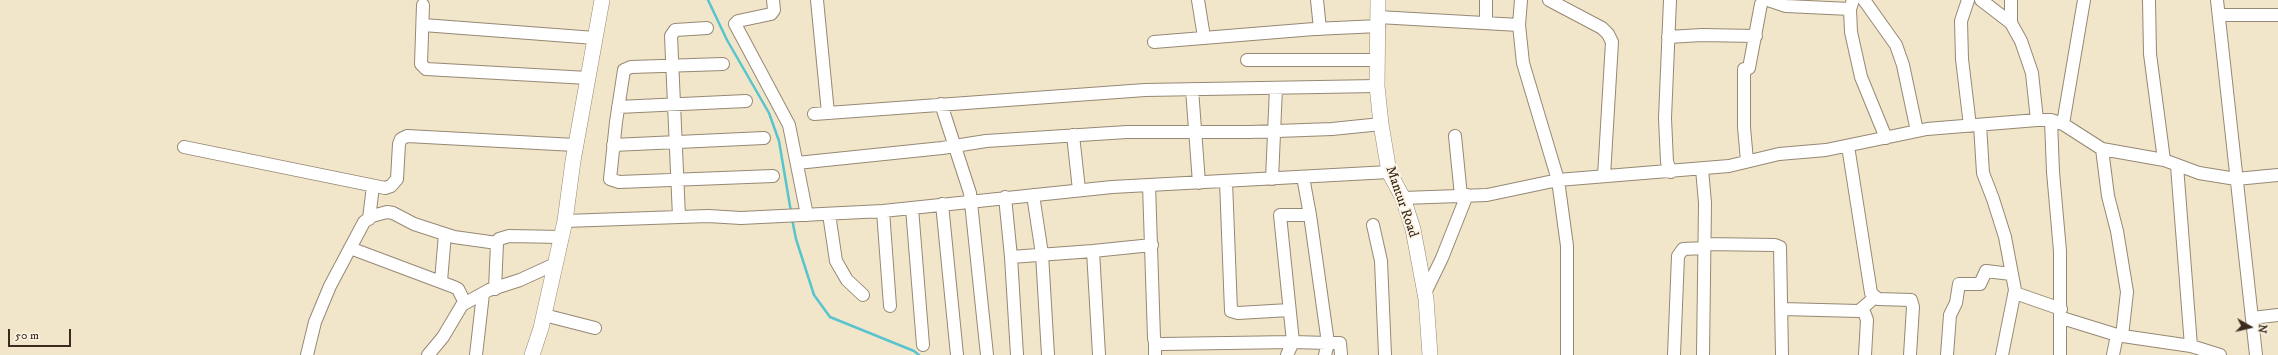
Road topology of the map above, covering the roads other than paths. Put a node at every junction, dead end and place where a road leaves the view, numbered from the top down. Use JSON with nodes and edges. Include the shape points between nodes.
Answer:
{"nodes":[{"id":1,"x":602,"y":0,"type":"edge"},
{"id":2,"x":773,"y":0,"type":"edge"},
{"id":3,"x":817,"y":0,"type":"edge"},
{"id":4,"x":1198,"y":0,"type":"edge"},
{"id":5,"x":1317,"y":0,"type":"edge"},
{"id":6,"x":1378,"y":0,"type":"edge"},
{"id":7,"x":1486,"y":0,"type":"edge"},
{"id":8,"x":1521,"y":0,"type":"edge"},
{"id":9,"x":1549,"y":0,"type":"edge"},
{"id":10,"x":1670,"y":0,"type":"edge"},
{"id":11,"x":1864,"y":0,"type":"edge"},
{"id":12,"x":1968,"y":0,"type":"edge"},
{"id":13,"x":1981,"y":0,"type":"edge"},
{"id":14,"x":2011,"y":0,"type":"edge"},
{"id":15,"x":2084,"y":0,"type":"edge"},
{"id":16,"x":2149,"y":0,"type":"edge"},
{"id":17,"x":2218,"y":0,"type":"edge"},
{"id":18,"x":1764,"y":2,"type":"edge"},
{"id":19,"x":423,"y":5,"type":"dead end"},
{"id":20,"x":1852,"y":5,"type":"edge"},
{"id":21,"x":2220,"y":15,"type":"junction"},
{"id":22,"x":2278,"y":15,"type":"edge"},
{"id":23,"x":1379,"y":22,"type":"junction"},
{"id":24,"x":1486,"y":22,"type":"junction"},
{"id":25,"x":2011,"y":23,"type":"junction"},
{"id":26,"x":422,"y":25,"type":"junction"},
{"id":27,"x":1520,"y":25,"type":"junction"},
{"id":28,"x":707,"y":28,"type":"dead end"},
{"id":29,"x":1320,"y":29,"type":"junction"},
{"id":30,"x":1204,"y":36,"type":"junction"},
{"id":31,"x":1756,"y":36,"type":"junction"},
{"id":32,"x":1668,"y":37,"type":"junction"},
{"id":33,"x":595,"y":38,"type":"junction"},
{"id":34,"x":1154,"y":42,"type":"dead end"},
{"id":35,"x":1247,"y":60,"type":"dead end"},
{"id":36,"x":1378,"y":60,"type":"junction"},
{"id":37,"x":723,"y":64,"type":"dead end"},
{"id":38,"x":672,"y":67,"type":"junction"},
{"id":39,"x":588,"y":78,"type":"junction"},
{"id":40,"x":1377,"y":86,"type":"junction"},
{"id":41,"x":1276,"y":88,"type":"junction"},
{"id":42,"x":1192,"y":90,"type":"junction"},
{"id":43,"x":746,"y":101,"type":"dead end"},
{"id":44,"x":674,"y":104,"type":"junction"},
{"id":45,"x":941,"y":104,"type":"junction"},
{"id":46,"x":618,"y":107,"type":"junction"},
{"id":47,"x":828,"y":113,"type":"junction"},
{"id":48,"x":814,"y":114,"type":"dead end"},
{"id":49,"x":2037,"y":120,"type":"junction"},
{"id":50,"x":2057,"y":122,"type":"junction"},
{"id":51,"x":1381,"y":124,"type":"junction"},
{"id":52,"x":1975,"y":125,"type":"junction"},
{"id":53,"x":1274,"y":130,"type":"junction"},
{"id":54,"x":1917,"y":131,"type":"junction"},
{"id":55,"x":1196,"y":132,"type":"junction"},
{"id":56,"x":1073,"y":135,"type":"junction"},
{"id":57,"x":1455,"y":136,"type":"dead end"},
{"id":58,"x":764,"y":138,"type":"dead end"},
{"id":59,"x":1886,"y":138,"type":"junction"},
{"id":60,"x":677,"y":143,"type":"junction"},
{"id":61,"x":575,"y":145,"type":"junction"},
{"id":62,"x":613,"y":145,"type":"junction"},
{"id":63,"x":184,"y":146,"type":"dead end"},
{"id":64,"x":955,"y":146,"type":"junction"},
{"id":65,"x":1848,"y":146,"type":"junction"},
{"id":66,"x":2102,"y":149,"type":"junction"},
{"id":67,"x":2164,"y":160,"type":"junction"},
{"id":68,"x":1748,"y":161,"type":"junction"},
{"id":69,"x":797,"y":163,"type":"junction"},
{"id":70,"x":2177,"y":166,"type":"junction"},
{"id":71,"x":1702,"y":169,"type":"junction"},
{"id":72,"x":1389,"y":172,"type":"junction"},
{"id":73,"x":1671,"y":172,"type":"junction"},
{"id":74,"x":2278,"y":175,"type":"edge"},
{"id":75,"x":773,"y":176,"type":"dead end"},
{"id":76,"x":1604,"y":176,"type":"junction"},
{"id":77,"x":1303,"y":177,"type":"junction"},
{"id":78,"x":2236,"y":178,"type":"junction"},
{"id":79,"x":1272,"y":179,"type":"junction"},
{"id":80,"x":678,"y":180,"type":"junction"},
{"id":81,"x":1558,"y":180,"type":"junction"},
{"id":82,"x":1226,"y":181,"type":"junction"},
{"id":83,"x":1199,"y":183,"type":"junction"},
{"id":84,"x":1149,"y":185,"type":"junction"},
{"id":85,"x":373,"y":186,"type":"junction"},
{"id":86,"x":1079,"y":190,"type":"junction"},
{"id":87,"x":1033,"y":195,"type":"junction"},
{"id":88,"x":1464,"y":195,"type":"junction"},
{"id":89,"x":1005,"y":197,"type":"junction"},
{"id":90,"x":1403,"y":198,"type":"junction"},
{"id":91,"x":971,"y":200,"type":"junction"},
{"id":92,"x":942,"y":204,"type":"junction"},
{"id":93,"x":912,"y":208,"type":"junction"},
{"id":94,"x":883,"y":211,"type":"junction"},
{"id":95,"x":829,"y":214,"type":"junction"},
{"id":96,"x":803,"y":215,"type":"junction"},
{"id":97,"x":1310,"y":215,"type":"junction"},
{"id":98,"x":679,"y":217,"type":"junction"},
{"id":99,"x":369,"y":219,"type":"junction"},
{"id":100,"x":565,"y":221,"type":"junction"},
{"id":101,"x":1373,"y":225,"type":"dead end"},
{"id":102,"x":445,"y":234,"type":"junction"},
{"id":103,"x":561,"y":237,"type":"junction"},
{"id":104,"x":497,"y":243,"type":"junction"},
{"id":105,"x":1152,"y":245,"type":"junction"},
{"id":106,"x":1705,"y":246,"type":"junction"},
{"id":107,"x":350,"y":248,"type":"junction"},
{"id":108,"x":1092,"y":251,"type":"junction"},
{"id":109,"x":1042,"y":254,"type":"junction"},
{"id":110,"x":1011,"y":257,"type":"junction"},
{"id":111,"x":555,"y":264,"type":"junction"},
{"id":112,"x":2011,"y":274,"type":"junction"},
{"id":113,"x":440,"y":281,"type":"junction"},
{"id":114,"x":495,"y":288,"type":"junction"},
{"id":115,"x":1425,"y":293,"type":"junction"},
{"id":116,"x":2014,"y":293,"type":"junction"},
{"id":117,"x":483,"y":294,"type":"junction"},
{"id":118,"x":863,"y":295,"type":"dead end"},
{"id":119,"x":1874,"y":298,"type":"junction"},
{"id":120,"x":465,"y":303,"type":"junction"},
{"id":121,"x":890,"y":306,"type":"dead end"},
{"id":122,"x":1782,"y":309,"type":"junction"},
{"id":123,"x":1863,"y":309,"type":"junction"},
{"id":124,"x":1289,"y":310,"type":"junction"},
{"id":125,"x":2062,"y":313,"type":"junction"},
{"id":126,"x":544,"y":315,"type":"junction"},
{"id":127,"x":2278,"y":315,"type":"edge"},
{"id":128,"x":2252,"y":318,"type":"junction"},
{"id":129,"x":595,"y":328,"type":"dead end"},
{"id":130,"x":2119,"y":336,"type":"junction"},
{"id":131,"x":1155,"y":342,"type":"junction"},
{"id":132,"x":1293,"y":342,"type":"junction"},
{"id":133,"x":1328,"y":343,"type":"junction"},
{"id":134,"x":923,"y":345,"type":"dead end"},
{"id":135,"x":1208,"y":349,"type":"edge"},
{"id":136,"x":2198,"y":351,"type":"edge"},
{"id":137,"x":307,"y":355,"type":"edge"},
{"id":138,"x":428,"y":355,"type":"edge"},
{"id":139,"x":476,"y":355,"type":"edge"},
{"id":140,"x":532,"y":355,"type":"edge"},
{"id":141,"x":957,"y":355,"type":"edge"},
{"id":142,"x":987,"y":355,"type":"edge"},
{"id":143,"x":1017,"y":355,"type":"edge"},
{"id":144,"x":1048,"y":355,"type":"edge"},
{"id":145,"x":1099,"y":355,"type":"edge"},
{"id":146,"x":1154,"y":355,"type":"edge"},
{"id":147,"x":1287,"y":355,"type":"edge"},
{"id":148,"x":1325,"y":355,"type":"edge"},
{"id":149,"x":1341,"y":355,"type":"edge"},
{"id":150,"x":1385,"y":355,"type":"edge"},
{"id":151,"x":1430,"y":355,"type":"edge"},
{"id":152,"x":1567,"y":355,"type":"edge"},
{"id":153,"x":1674,"y":355,"type":"edge"},
{"id":154,"x":1703,"y":355,"type":"edge"},
{"id":155,"x":1782,"y":355,"type":"edge"},
{"id":156,"x":1865,"y":355,"type":"edge"},
{"id":157,"x":1910,"y":355,"type":"edge"},
{"id":158,"x":1947,"y":355,"type":"edge"},
{"id":159,"x":2002,"y":355,"type":"edge"},
{"id":160,"x":2060,"y":355,"type":"edge"},
{"id":161,"x":2113,"y":355,"type":"edge"},
{"id":162,"x":2220,"y":355,"type":"edge"},
{"id":163,"x":2256,"y":355,"type":"edge"}],
"edges":[{"from":1,"to":33,"type":"main road"},
{"from":2,"to":69,"type":"street","via":[[774,10],[771,14],[738,21],[735,24],[789,125]]},
{"from":3,"to":47,"type":"street"},
{"from":4,"to":30,"type":"street"},
{"from":5,"to":29,"type":"street"},
{"from":6,"to":23,"type":"main road","name":"Mantur Road"},
{"from":7,"to":24,"type":"street"},
{"from":8,"to":27,"type":"street"},
{"from":9,"to":76,"type":"street","via":[[1602,28],[1612,42]]},
{"from":10,"to":32,"type":"street"},
{"from":11,"to":54,"type":"street","via":[[1896,45],[1903,65]]},
{"from":12,"to":52,"type":"street","via":[[1961,21],[1962,59]]},
{"from":13,"to":25,"type":"street"},
{"from":14,"to":25,"type":"street"},
{"from":15,"to":50,"type":"street"},
{"from":16,"to":67,"type":"street","via":[[2150,54]]},
{"from":17,"to":21,"type":"street"},
{"from":18,"to":20,"type":"street","via":[[1786,6]]},
{"from":18,"to":31,"type":"street"},
{"from":19,"to":26,"type":"street"},
{"from":20,"to":59,"type":"street","via":[[1851,32],[1861,77]]},
{"from":21,"to":22,"type":"street"},
{"from":21,"to":78,"type":"street"},
{"from":23,"to":24,"type":"street"},
{"from":23,"to":29,"type":"street"},
{"from":23,"to":36,"type":"main road","name":"Mantur Road"},
{"from":24,"to":27,"type":"street"},
{"from":25,"to":49,"type":"street","via":[[2021,41],[2032,73]]},
{"from":26,"to":33,"type":"street"},
{"from":26,"to":39,"type":"street","via":[[421,64],[426,69]]},
{"from":27,"to":81,"type":"street","via":[[1523,63]]},
{"from":28,"to":38,"type":"street","via":[[679,29],[672,32]]},
{"from":29,"to":30,"type":"street"},
{"from":30,"to":34,"type":"street"},
{"from":31,"to":32,"type":"street"},
{"from":31,"to":68,"type":"street","via":[[1747,68],[1744,127]]},
{"from":32,"to":73,"type":"street","via":[[1665,118],[1667,162]]},
{"from":33,"to":39,"type":"main road"},
{"from":35,"to":36,"type":"street"},
{"from":36,"to":40,"type":"main road","name":"Mantur Road"},
{"from":37,"to":38,"type":"street"},
{"from":38,"to":44,"type":"street"},
{"from":38,"to":46,"type":"street","via":[[632,67],[624,70]]},
{"from":39,"to":61,"type":"main road"},
{"from":40,"to":41,"type":"street"},
{"from":40,"to":51,"type":"main road","name":"Mantur Road"},
{"from":41,"to":42,"type":"street"},
{"from":41,"to":53,"type":"street"},
{"from":42,"to":45,"type":"street","via":[[1137,91]]},
{"from":42,"to":55,"type":"street"},
{"from":43,"to":44,"type":"street"},
{"from":44,"to":46,"type":"street"},
{"from":44,"to":60,"type":"street"},
{"from":45,"to":47,"type":"street"},
{"from":45,"to":64,"type":"street"},
{"from":46,"to":62,"type":"street"},
{"from":47,"to":48,"type":"street"},
{"from":49,"to":50,"type":"street"},
{"from":49,"to":52,"type":"street"},
{"from":50,"to":66,"type":"street"},
{"from":50,"to":125,"type":"street","via":[[2053,172]]},
{"from":51,"to":53,"type":"street","via":[[1332,129]]},
{"from":51,"to":72,"type":"main road","name":"Mantur Road"},
{"from":52,"to":54,"type":"street"},
{"from":52,"to":112,"type":"street","via":[[1983,173],[2003,231]]},
{"from":53,"to":55,"type":"street"},
{"from":53,"to":79,"type":"street"},
{"from":54,"to":59,"type":"street"},
{"from":55,"to":56,"type":"street"},
{"from":55,"to":83,"type":"street"},
{"from":56,"to":64,"type":"street","via":[[986,140]]},
{"from":56,"to":86,"type":"street"},
{"from":57,"to":88,"type":"street"},
{"from":58,"to":60,"type":"street"},
{"from":59,"to":65,"type":"street"},
{"from":60,"to":62,"type":"street"},
{"from":60,"to":80,"type":"street"},
{"from":61,"to":85,"type":"street","via":[[407,136],[401,139],[399,144],[394,184],[385,188]]},
{"from":61,"to":100,"type":"main road"},
{"from":62,"to":80,"type":"street","via":[[610,176],[612,181]]},
{"from":63,"to":85,"type":"street"},
{"from":64,"to":69,"type":"street"},
{"from":64,"to":91,"type":"street"},
{"from":65,"to":68,"type":"street","via":[[1779,154]]},
{"from":65,"to":119,"type":"street","via":[[1871,293]]},
{"from":66,"to":67,"type":"street"},
{"from":66,"to":130,"type":"street","via":[[2108,196],[2117,231],[2127,292]]},
{"from":67,"to":70,"type":"street"},
{"from":68,"to":71,"type":"street"},
{"from":69,"to":96,"type":"street"},
{"from":70,"to":78,"type":"street","via":[[2214,176]]},
{"from":70,"to":136,"type":"street"},
{"from":71,"to":73,"type":"street"},
{"from":71,"to":106,"type":"street"},
{"from":72,"to":77,"type":"street"},
{"from":72,"to":90,"type":"main road","name":"Mantur Road"},
{"from":73,"to":76,"type":"street"},
{"from":74,"to":78,"type":"street"},
{"from":75,"to":80,"type":"street"},
{"from":76,"to":81,"type":"street"},
{"from":77,"to":79,"type":"street"},
{"from":77,"to":97,"type":"street"},
{"from":78,"to":128,"type":"street"},
{"from":79,"to":82,"type":"street"},
{"from":80,"to":98,"type":"street"},
{"from":81,"to":88,"type":"street","via":[[1487,195]]},
{"from":81,"to":152,"type":"street","via":[[1567,246]]},
{"from":82,"to":83,"type":"street"},
{"from":82,"to":124,"type":"street","via":[[1231,311],[1238,313]]},
{"from":83,"to":84,"type":"street"},
{"from":84,"to":86,"type":"street"},
{"from":84,"to":105,"type":"street"},
{"from":85,"to":99,"type":"street"},
{"from":86,"to":87,"type":"street"},
{"from":87,"to":89,"type":"street"},
{"from":87,"to":109,"type":"street"},
{"from":88,"to":90,"type":"street"},
{"from":88,"to":115,"type":"street","via":[[1442,258]]},
{"from":89,"to":91,"type":"street"},
{"from":89,"to":110,"type":"street"},
{"from":90,"to":115,"type":"main road","name":"Mantur Road","via":[[1413,229]]},
{"from":91,"to":92,"type":"street"},
{"from":91,"to":142,"type":"street"},
{"from":92,"to":93,"type":"street"},
{"from":92,"to":141,"type":"street"},
{"from":93,"to":94,"type":"street"},
{"from":93,"to":134,"type":"street"},
{"from":94,"to":95,"type":"street"},
{"from":94,"to":121,"type":"street"},
{"from":95,"to":96,"type":"street"},
{"from":95,"to":118,"type":"street","via":[[836,261],[844,276]]},
{"from":96,"to":98,"type":"street"},
{"from":97,"to":124,"type":"street","via":[[1280,215]]},
{"from":97,"to":133,"type":"street"},
{"from":98,"to":100,"type":"street"},
{"from":99,"to":102,"type":"street","via":[[380,214],[393,213],[414,224]]},
{"from":99,"to":107,"type":"street","via":[[364,222]]},
{"from":100,"to":103,"type":"main road"},
{"from":101,"to":150,"type":"street","via":[[1381,261]]},
{"from":102,"to":104,"type":"street"},
{"from":102,"to":113,"type":"street"},
{"from":103,"to":104,"type":"street","via":[[503,237]]},
{"from":103,"to":111,"type":"main road"},
{"from":104,"to":114,"type":"street"},
{"from":105,"to":108,"type":"street"},
{"from":105,"to":131,"type":"street"},
{"from":106,"to":122,"type":"street","via":[[1778,245],[1781,256]]},
{"from":106,"to":153,"type":"street","via":[[1683,250],[1678,256]]},
{"from":106,"to":154,"type":"street"},
{"from":107,"to":113,"type":"street"},
{"from":107,"to":137,"type":"street","via":[[315,322]]},
{"from":108,"to":109,"type":"street"},
{"from":108,"to":145,"type":"street"},
{"from":109,"to":110,"type":"street"},
{"from":109,"to":144,"type":"street"},
{"from":110,"to":143,"type":"street"},
{"from":111,"to":114,"type":"street"},
{"from":111,"to":126,"type":"main road"},
{"from":112,"to":116,"type":"street"},
{"from":112,"to":158,"type":"street","via":[[1986,271],[1980,284],[1960,284],[1956,303],[1950,312]]},
{"from":113,"to":120,"type":"street","via":[[458,289]]},
{"from":114,"to":117,"type":"street"},
{"from":115,"to":151,"type":"main road","name":"Mantur Road"},
{"from":116,"to":125,"type":"street"},
{"from":116,"to":159,"type":"street"},
{"from":117,"to":120,"type":"street"},
{"from":117,"to":139,"type":"street"},
{"from":119,"to":123,"type":"street"},
{"from":119,"to":157,"type":"street","via":[[1912,300]]},
{"from":120,"to":138,"type":"street"},
{"from":122,"to":123,"type":"street"},
{"from":122,"to":155,"type":"street"},
{"from":123,"to":156,"type":"street","via":[[1867,320]]},
{"from":124,"to":132,"type":"street"},
{"from":125,"to":130,"type":"street"},
{"from":125,"to":160,"type":"street"},
{"from":126,"to":129,"type":"street"},
{"from":126,"to":140,"type":"main road"},
{"from":127,"to":128,"type":"street"},
{"from":128,"to":163,"type":"street"},
{"from":130,"to":136,"type":"street"},
{"from":130,"to":161,"type":"street"},
{"from":131,"to":135,"type":"street"},
{"from":131,"to":146,"type":"street"},
{"from":132,"to":133,"type":"street"},
{"from":132,"to":135,"type":"street"},
{"from":132,"to":147,"type":"street"},
{"from":133,"to":148,"type":"street"},
{"from":133,"to":149,"type":"street","via":[[1340,343]]},
{"from":136,"to":162,"type":"street"}]}
